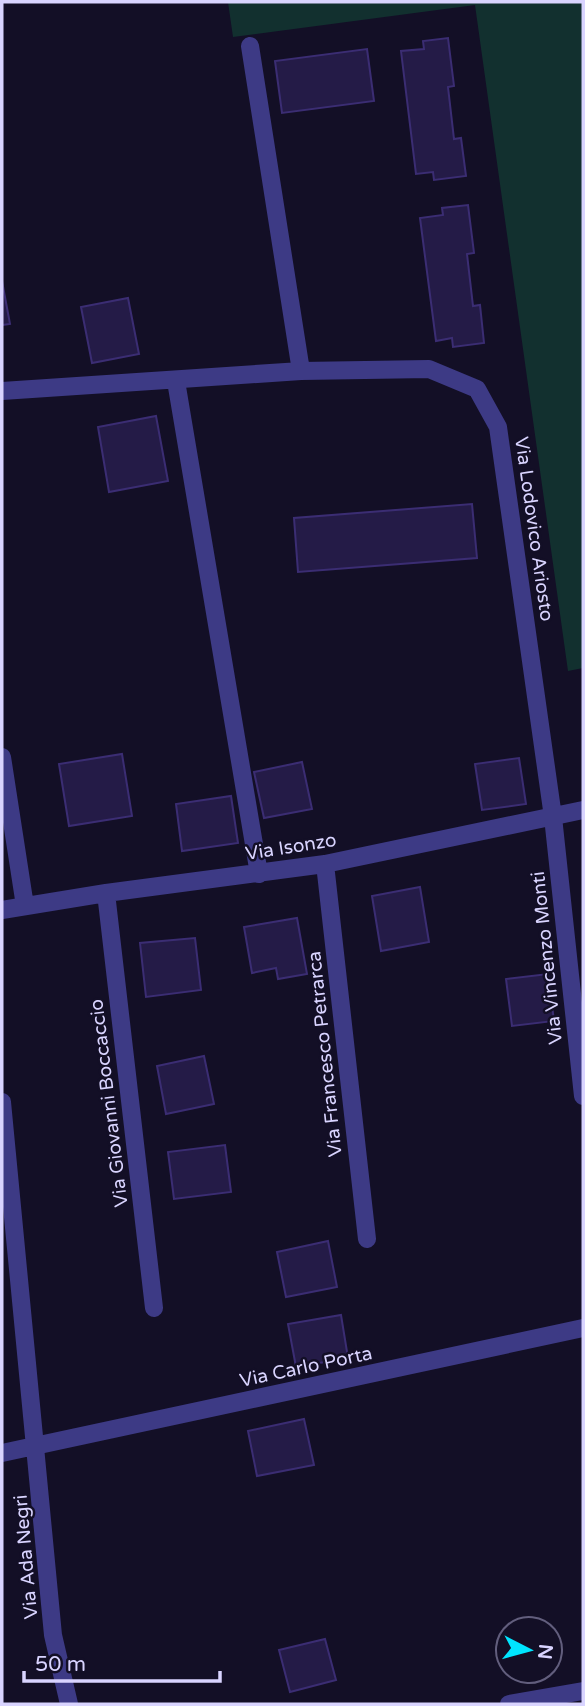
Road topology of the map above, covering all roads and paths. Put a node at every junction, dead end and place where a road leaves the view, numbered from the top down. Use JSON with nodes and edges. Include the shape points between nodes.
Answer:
{"nodes":[{"id":1,"x":250,"y":46,"type":"dead end"},
{"id":2,"x":301,"y":371,"type":"junction"},
{"id":3,"x":176,"y":381,"type":"junction"},
{"id":4,"x":2,"y":391,"type":"edge"},
{"id":5,"x":2,"y":757,"type":"edge"},
{"id":6,"x":583,"y":810,"type":"edge"},
{"id":7,"x":553,"y":817,"type":"junction"},
{"id":8,"x":325,"y":864,"type":"junction"},
{"id":9,"x":259,"y":874,"type":"junction"},
{"id":10,"x":106,"y":893,"type":"junction"},
{"id":11,"x":25,"y":906,"type":"junction"},
{"id":12,"x":2,"y":910,"type":"edge"},
{"id":13,"x":583,"y":1096,"type":"edge"},
{"id":14,"x":2,"y":1102,"type":"edge"},
{"id":15,"x":367,"y":1238,"type":"dead end"},
{"id":16,"x":154,"y":1308,"type":"dead end"},
{"id":17,"x":583,"y":1328,"type":"edge"},
{"id":18,"x":37,"y":1446,"type":"junction"},
{"id":19,"x":2,"y":1453,"type":"edge"},
{"id":20,"x":583,"y":1691,"type":"edge"},
{"id":21,"x":69,"y":1704,"type":"edge"},
{"id":22,"x":509,"y":1704,"type":"edge"}],
"edges":[{"from":1,"to":2,"type":"street"},
{"from":2,"to":3,"type":"street","name":"Via Lodovico Ariosto"},
{"from":2,"to":7,"type":"street","name":"Via Lodovico Ariosto","via":[[429,369],[477,389],[498,427]]},
{"from":3,"to":4,"type":"street","name":"Via Lodovico Ariosto"},
{"from":3,"to":9,"type":"street"},
{"from":5,"to":11,"type":"street"},
{"from":6,"to":7,"type":"street","name":"Via Isonzo"},
{"from":7,"to":8,"type":"street","name":"Via Isonzo"},
{"from":7,"to":13,"type":"street","name":"Via Vincenzo Monti"},
{"from":8,"to":9,"type":"street","name":"Via Isonzo"},
{"from":8,"to":15,"type":"street","name":"Via Francesco Petrarca"},
{"from":9,"to":10,"type":"street","name":"Via Isonzo"},
{"from":10,"to":11,"type":"street","name":"Via Isonzo"},
{"from":10,"to":16,"type":"street","name":"Via Giovanni Boccaccio"},
{"from":11,"to":12,"type":"street","name":"Via Isonzo"},
{"from":14,"to":18,"type":"street","name":"Via Ada Negri"},
{"from":17,"to":18,"type":"street","name":"Via Carlo Porta"},
{"from":18,"to":19,"type":"street"},
{"from":18,"to":21,"type":"street","name":"Via Ada Negri","via":[[53,1635]]},
{"from":20,"to":22,"type":"street"}]}
